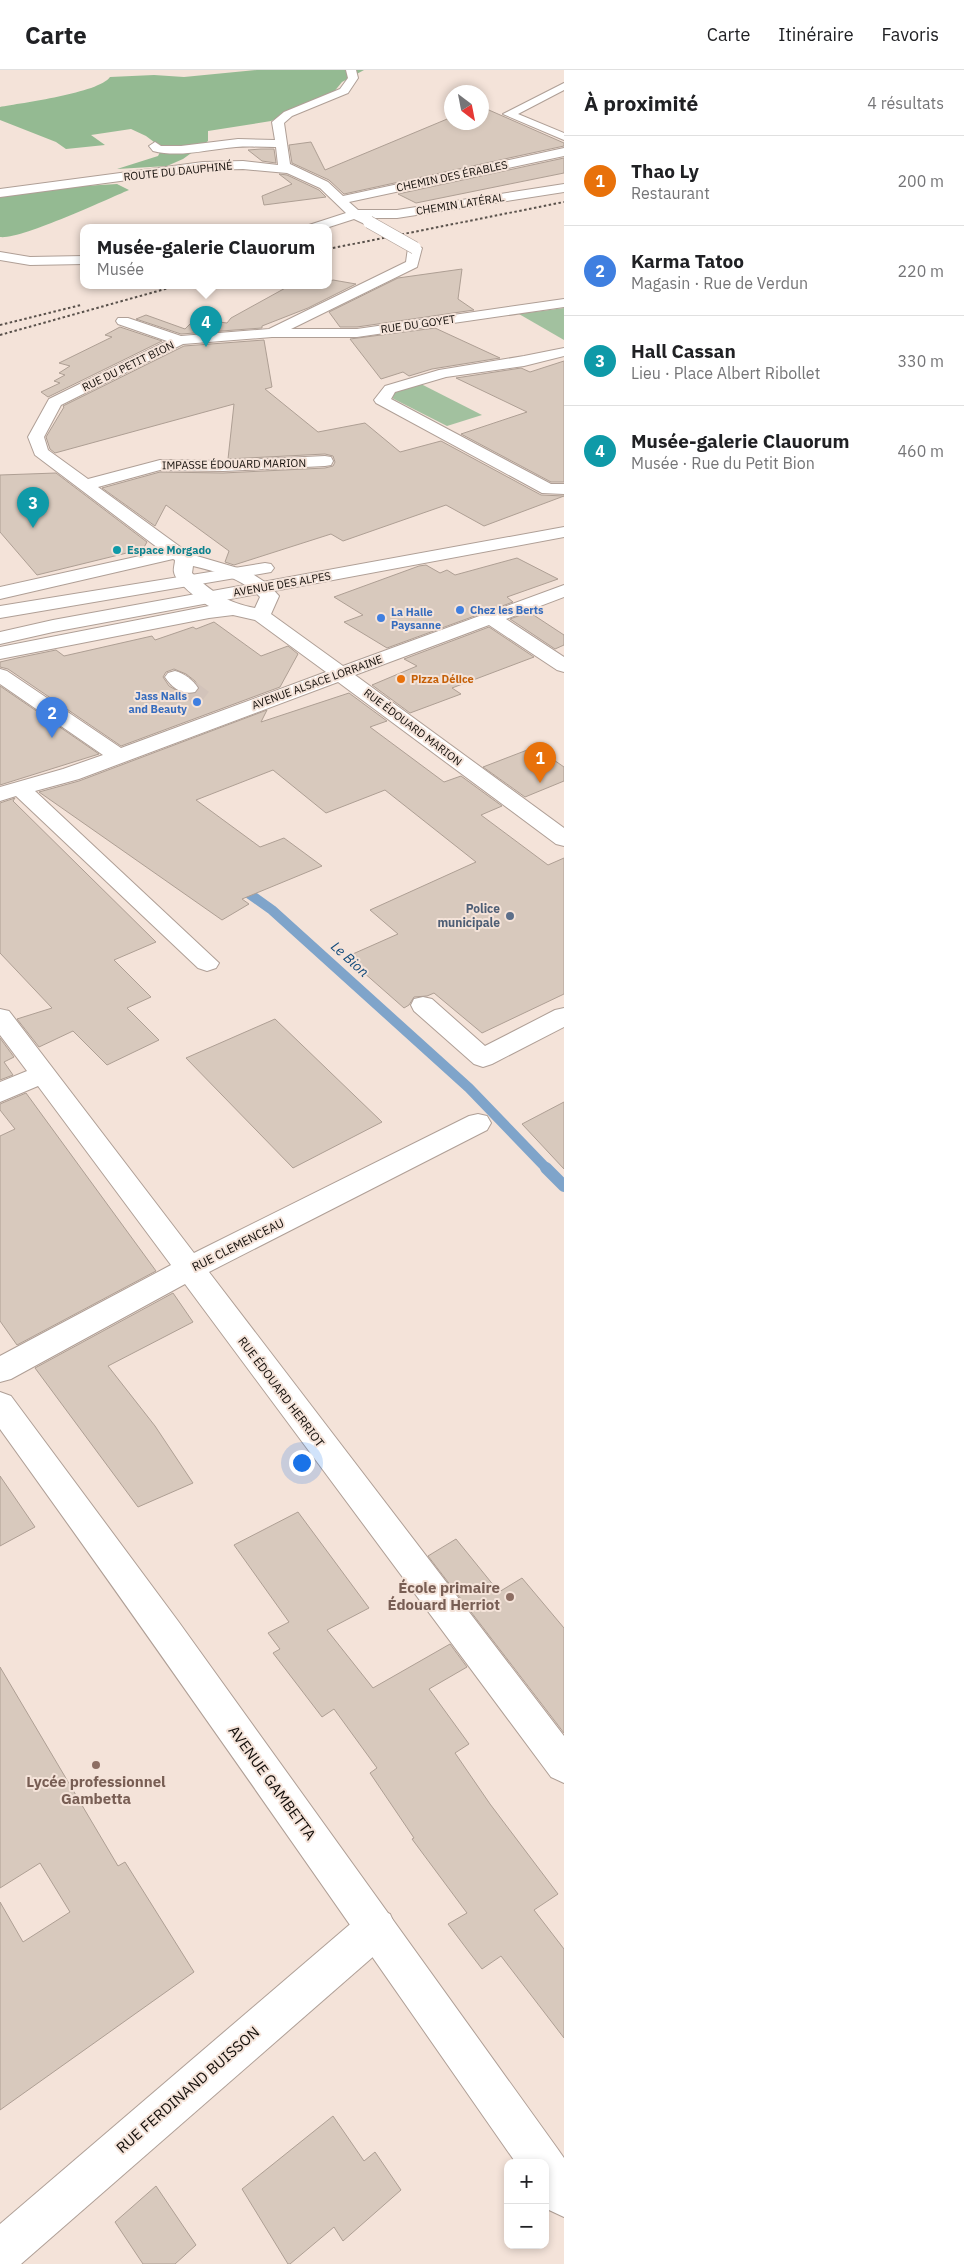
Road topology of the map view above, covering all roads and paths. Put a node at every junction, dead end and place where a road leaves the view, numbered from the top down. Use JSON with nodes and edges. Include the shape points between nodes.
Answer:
{"nodes":[{"id":1,"x":351,"y":70,"type":"edge"},
{"id":2,"x":564,"y":86,"type":"edge"},
{"id":3,"x":564,"y":137,"type":"edge"},
{"id":4,"x":279,"y":144,"type":"junction"},
{"id":5,"x":155,"y":146,"type":"dead end"},
{"id":6,"x":564,"y":152,"type":"edge"},
{"id":7,"x":288,"y":170,"type":"junction"},
{"id":8,"x":564,"y":188,"type":"edge"},
{"id":9,"x":0,"y":193,"type":"edge"},
{"id":10,"x":340,"y":200,"type":"junction"},
{"id":11,"x":355,"y":214,"type":"junction"},
{"id":12,"x":369,"y":222,"type":"joint"},
{"id":13,"x":326,"y":224,"type":"edge"},
{"id":14,"x":0,"y":256,"type":"edge"},
{"id":15,"x":80,"y":260,"type":"edge"},
{"id":16,"x":564,"y":303,"type":"edge"},
{"id":17,"x":123,"y":321,"type":"dead end"},
{"id":18,"x":272,"y":333,"type":"junction"},
{"id":19,"x":180,"y":340,"type":"junction"},
{"id":20,"x":564,"y":352,"type":"edge"},
{"id":21,"x":325,"y":461,"type":"dead end"},
{"id":22,"x":86,"y":485,"type":"junction"},
{"id":23,"x":564,"y":489,"type":"edge"},
{"id":24,"x":564,"y":516,"type":"edge"},
{"id":25,"x":564,"y":532,"type":"edge"},
{"id":26,"x":442,"y":537,"type":"dead end"},
{"id":27,"x":180,"y":555,"type":"junction"},
{"id":28,"x":283,"y":565,"type":"dead end"},
{"id":29,"x":237,"y":573,"type":"junction"},
{"id":30,"x":189,"y":580,"type":"junction"},
{"id":31,"x":263,"y":587,"type":"junction"},
{"id":32,"x":564,"y":591,"type":"edge"},
{"id":33,"x":0,"y":593,"type":"edge"},
{"id":34,"x":206,"y":598,"type":"junction"},
{"id":35,"x":546,"y":598,"type":"junction"},
{"id":36,"x":564,"y":609,"type":"edge"},
{"id":37,"x":230,"y":610,"type":"junction"},
{"id":38,"x":0,"y":612,"type":"edge"},
{"id":39,"x":262,"y":615,"type":"junction"},
{"id":40,"x":491,"y":618,"type":"junction"},
{"id":41,"x":0,"y":638,"type":"edge"},
{"id":42,"x":0,"y":653,"type":"edge"},
{"id":43,"x":564,"y":666,"type":"edge"},
{"id":44,"x":340,"y":673,"type":"junction"},
{"id":45,"x":0,"y":675,"type":"edge"},
{"id":46,"x":208,"y":703,"type":"tunnel mouth"},
{"id":47,"x":226,"y":716,"type":"junction"},
{"id":48,"x":119,"y":756,"type":"junction"},
{"id":49,"x":11,"y":791,"type":"edge"},
{"id":50,"x":564,"y":840,"type":"edge"},
{"id":51,"x":207,"y":963,"type":"dead end"},
{"id":52,"x":423,"y":1005,"type":"dead end"},
{"id":53,"x":564,"y":1016,"type":"edge"},
{"id":54,"x":0,"y":1018,"type":"edge"},
{"id":55,"x":43,"y":1074,"type":"junction"},
{"id":56,"x":0,"y":1093,"type":"edge"},
{"id":57,"x":478,"y":1123,"type":"dead end"},
{"id":58,"x":190,"y":1270,"type":"junction"},
{"id":59,"x":0,"y":1370,"type":"edge"},
{"id":60,"x":0,"y":1405,"type":"edge"},
{"id":61,"x":564,"y":1765,"type":"edge"},
{"id":62,"x":376,"y":1928,"type":"junction"},
{"id":63,"x":539,"y":2159,"type":"edge"},
{"id":64,"x":549,"y":2173,"type":"edge"},
{"id":65,"x":564,"y":2194,"type":"edge"},
{"id":66,"x":0,"y":2253,"type":"edge"}],
"edges":[{"from":1,"to":4,"type":"street","via":[[353,78],[344,91],[288,114],[278,122]]},
{"from":2,"to":3,"type":"street","via":[[509,114]]},
{"from":4,"to":5,"type":"street","via":[[238,143],[181,150],[157,149]]},
{"from":4,"to":7,"type":"street"},
{"from":6,"to":10,"type":"street","name":"CHEMIN DES ÉRABLES"},
{"from":7,"to":9,"type":"street","name":"ROUTE DU DAUPHINÉ","via":[[243,165],[203,166]]},
{"from":7,"to":10,"type":"street","name":"ROUTE DU DAUPHINÉ","via":[[324,185]]},
{"from":8,"to":11,"type":"street","name":"CHEMIN LATÉRAL","via":[[397,214]]},
{"from":10,"to":11,"type":"street","name":"ROUTE DU DAUPHINÉ"},
{"from":11,"to":12,"type":"street","name":"ROUTE DU DAUPHINÉ"},
{"from":11,"to":13,"type":"street","name":"CHEMIN LATÉRAL"},
{"from":12,"to":18,"type":"street","name":"RUE DU PETIT BION","bridge":true,"via":[[415,248],[412,264]]},
{"from":14,"to":15,"type":"street","via":[[30,261]]},
{"from":16,"to":18,"type":"street","name":"RUE DU GOYET","via":[[357,333]]},
{"from":17,"to":19,"type":"street"},
{"from":18,"to":19,"type":"street","name":"RUE DU PETIT BION"},
{"from":19,"to":22,"type":"street","name":"RUE DU PETIT BION","via":[[55,402],[36,437],[41,452]]},
{"from":20,"to":23,"type":"street","via":[[444,372],[390,389],[382,400],[548,488]]},
{"from":21,"to":22,"type":"street","name":"IMPASSE ÉDOUARD MARION","via":[[223,466],[160,464]]},
{"from":22,"to":27,"type":"street"},
{"from":24,"to":26,"type":"street"},
{"from":25,"to":31,"type":"street","name":"AVENUE DES ALPES"},
{"from":27,"to":29,"type":"street"},
{"from":27,"to":30,"type":"street","via":[[183,574]]},
{"from":27,"to":33,"type":"street"},
{"from":28,"to":29,"type":"street","name":"AVENUE DES ALPES"},
{"from":29,"to":30,"type":"street","name":"AVENUE DES ALPES"},
{"from":29,"to":31,"type":"street"},
{"from":30,"to":34,"type":"street","name":"RUE ÉDOUARD MARION"},
{"from":30,"to":38,"type":"street","name":"AVENUE DES ALPES"},
{"from":31,"to":34,"type":"street","name":"AVENUE DES ALPES"},
{"from":31,"to":39,"type":"street","via":[[270,596]]},
{"from":32,"to":35,"type":"street","name":"AVENUE ALSACE LORRAINE"},
{"from":34,"to":37,"type":"street","name":"RUE ÉDOUARD MARION"},
{"from":34,"to":41,"type":"street","name":"AVENUE DES ALPES"},
{"from":35,"to":36,"type":"street"},
{"from":35,"to":40,"type":"street","name":"AVENUE ALSACE LORRAINE"},
{"from":37,"to":39,"type":"street","name":"RUE ÉDOUARD MARION"},
{"from":37,"to":42,"type":"street","name":"AVENUE DES ALPES"},
{"from":39,"to":44,"type":"street","name":"RUE ÉDOUARD MARION"},
{"from":40,"to":43,"type":"street"},
{"from":40,"to":44,"type":"street","name":"AVENUE ALSACE LORRAINE"},
{"from":44,"to":47,"type":"street","name":"AVENUE ALSACE LORRAINE"},
{"from":44,"to":50,"type":"street","name":"RUE ÉDOUARD MARION"},
{"from":45,"to":48,"type":"street"},
{"from":46,"to":47,"type":"street"},
{"from":47,"to":48,"type":"street","name":"AVENUE ALSACE LORRAINE"},
{"from":48,"to":49,"type":"street","name":"AVENUE ALSACE LORRAINE"},
{"from":49,"to":51,"type":"street"},
{"from":52,"to":53,"type":"street","via":[[483,1058]]},
{"from":54,"to":55,"type":"street","name":"RUE ÉDOUARD HERRIOT"},
{"from":55,"to":56,"type":"street"},
{"from":55,"to":58,"type":"street","name":"RUE ÉDOUARD HERRIOT"},
{"from":57,"to":58,"type":"street","name":"RUE CLEMENCEAU"},
{"from":58,"to":59,"type":"street","name":"RUE CLEMENCEAU"},
{"from":58,"to":61,"type":"street","name":"RUE ÉDOUARD HERRIOT"},
{"from":60,"to":62,"type":"street","name":"AVENUE GAMBETTA"},
{"from":62,"to":63,"type":"street","name":"AVENUE GAMBETTA"},
{"from":62,"to":66,"type":"street","name":"RUE FERDINAND BUISSON"},
{"from":64,"to":65,"type":"street"}]}
